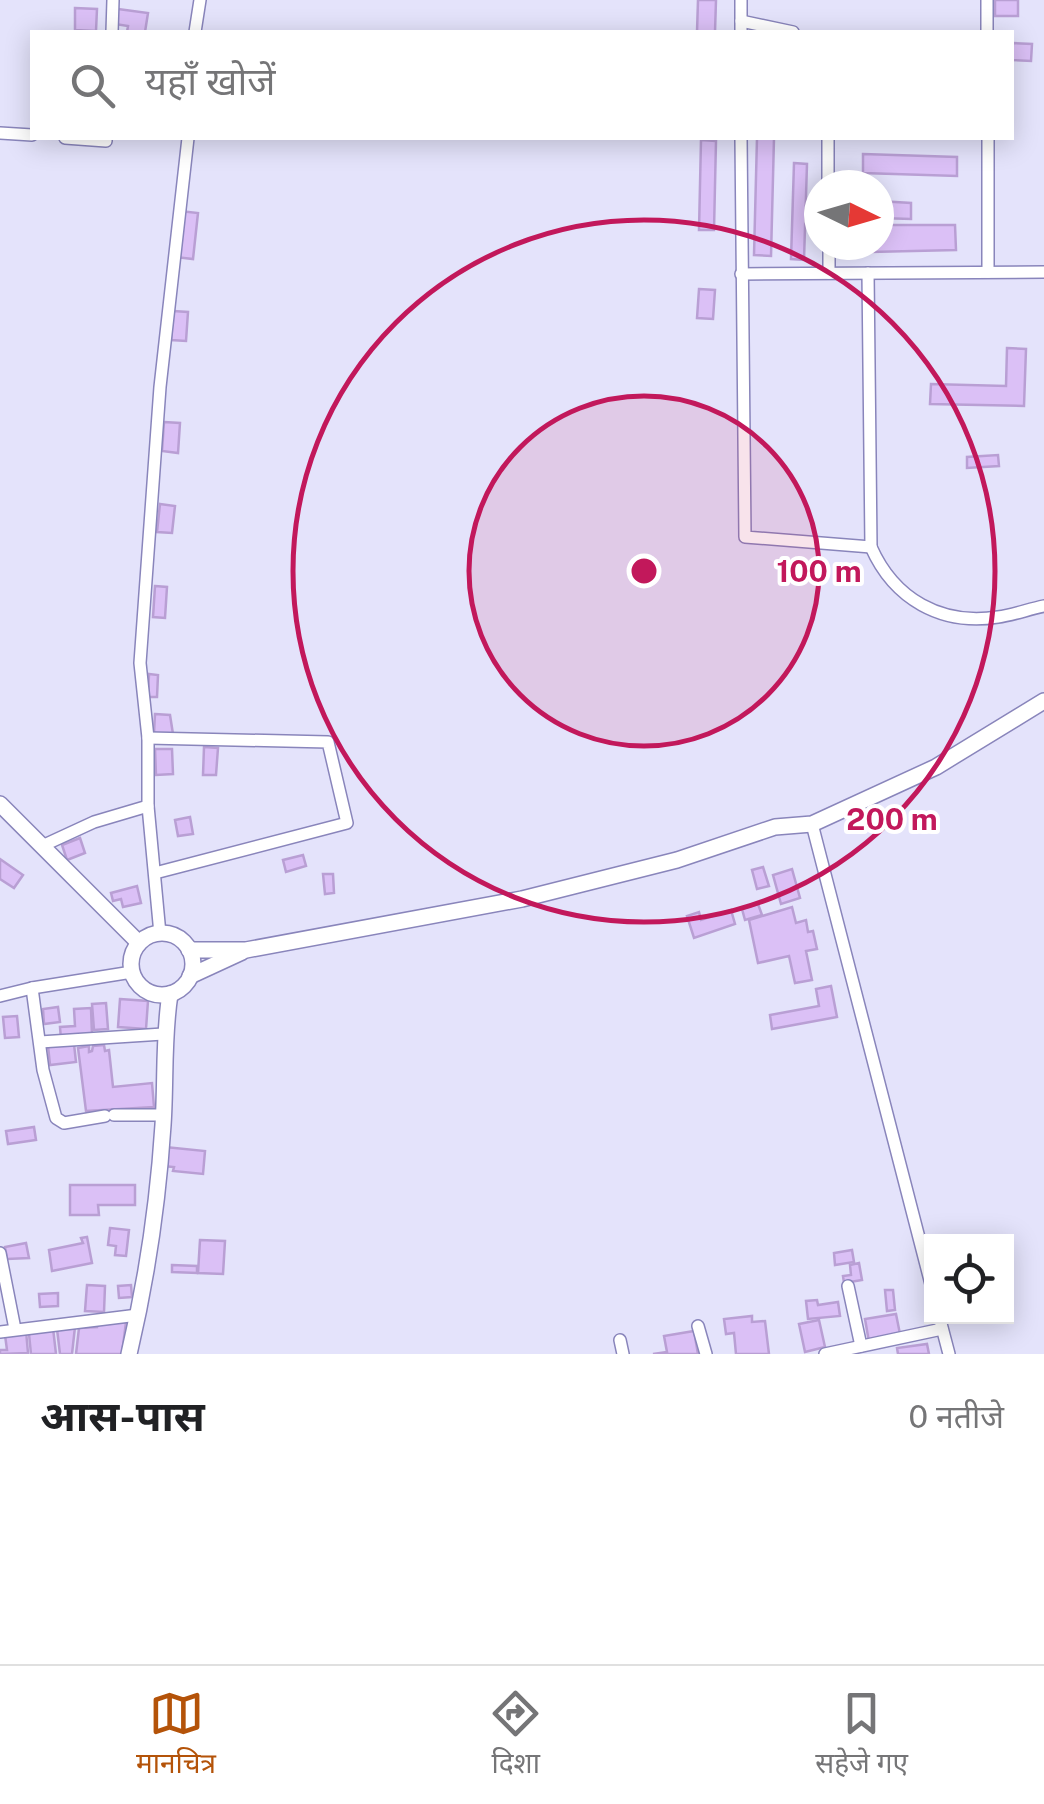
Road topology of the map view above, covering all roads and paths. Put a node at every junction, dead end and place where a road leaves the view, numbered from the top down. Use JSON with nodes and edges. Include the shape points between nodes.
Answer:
{"nodes":[{"id":1,"x":113,"y":0,"type":"edge"},
{"id":2,"x":200,"y":0,"type":"edge"},
{"id":3,"x":741,"y":0,"type":"edge"},
{"id":4,"x":987,"y":0,"type":"edge"},
{"id":5,"x":741,"y":26,"type":"edge"},
{"id":6,"x":112,"y":30,"type":"edge"},
{"id":7,"x":196,"y":30,"type":"edge"},
{"id":8,"x":776,"y":30,"type":"edge"},
{"id":9,"x":988,"y":30,"type":"edge"},
{"id":10,"x":0,"y":133,"type":"edge"},
{"id":11,"x":30,"y":135,"type":"edge"},
{"id":12,"x":188,"y":140,"type":"edge"},
{"id":13,"x":741,"y":140,"type":"edge"},
{"id":14,"x":828,"y":140,"type":"edge"},
{"id":15,"x":988,"y":140,"type":"edge"},
{"id":16,"x":828,"y":170,"type":"edge"},
{"id":17,"x":829,"y":260,"type":"edge"},
{"id":18,"x":988,"y":272,"type":"junction"},
{"id":19,"x":1044,"y":272,"type":"edge"},
{"id":20,"x":829,"y":273,"type":"junction"},
{"id":21,"x":868,"y":273,"type":"junction"},
{"id":22,"x":741,"y":274,"type":"junction"},
{"id":23,"x":870,"y":547,"type":"junction"},
{"id":24,"x":1044,"y":606,"type":"edge"},
{"id":25,"x":1044,"y":701,"type":"edge"},
{"id":26,"x":148,"y":738,"type":"junction"},
{"id":27,"x":0,"y":804,"type":"edge"},
{"id":28,"x":148,"y":806,"type":"junction"},
{"id":29,"x":812,"y":824,"type":"junction"},
{"id":30,"x":42,"y":846,"type":"junction"},
{"id":31,"x":154,"y":873,"type":"junction"},
{"id":32,"x":160,"y":934,"type":"junction"},
{"id":33,"x":139,"y":943,"type":"junction"},
{"id":34,"x":189,"y":950,"type":"junction"},
{"id":35,"x":246,"y":950,"type":"junction"},
{"id":36,"x":132,"y":972,"type":"junction"},
{"id":37,"x":190,"y":976,"type":"junction"},
{"id":38,"x":32,"y":988,"type":"junction"},
{"id":39,"x":170,"y":994,"type":"junction"},
{"id":40,"x":0,"y":996,"type":"edge"},
{"id":41,"x":164,"y":1034,"type":"junction"},
{"id":42,"x":40,"y":1042,"type":"junction"},
{"id":43,"x":164,"y":1115,"type":"junction"},
{"id":44,"x":0,"y":1253,"type":"edge"},
{"id":45,"x":924,"y":1257,"type":"edge"},
{"id":46,"x":848,"y":1286,"type":"dead end"},
{"id":47,"x":138,"y":1314,"type":"junction"},
{"id":48,"x":938,"y":1324,"type":"edge"},
{"id":49,"x":941,"y":1324,"type":"edge"},
{"id":50,"x":698,"y":1326,"type":"dead end"},
{"id":51,"x":14,"y":1329,"type":"junction"},
{"id":52,"x":0,"y":1332,"type":"edge"},
{"id":53,"x":620,"y":1340,"type":"dead end"},
{"id":54,"x":861,"y":1346,"type":"junction"},
{"id":55,"x":129,"y":1354,"type":"edge"},
{"id":56,"x":623,"y":1354,"type":"edge"},
{"id":57,"x":706,"y":1354,"type":"edge"},
{"id":58,"x":825,"y":1354,"type":"edge"},
{"id":59,"x":950,"y":1354,"type":"edge"}],
"edges":[{"from":1,"to":6,"type":"street"},
{"from":2,"to":7,"type":"street"},
{"from":3,"to":5,"type":"street"},
{"from":4,"to":9,"type":"street"},
{"from":5,"to":8,"type":"street"},
{"from":10,"to":11,"type":"street"},
{"from":12,"to":26,"type":"street","via":[[160,387],[140,663]]},
{"from":13,"to":22,"type":"street"},
{"from":14,"to":16,"type":"street"},
{"from":15,"to":18,"type":"street"},
{"from":17,"to":20,"type":"street"},
{"from":18,"to":19,"type":"street"},
{"from":18,"to":21,"type":"street"},
{"from":20,"to":21,"type":"street"},
{"from":20,"to":22,"type":"street"},
{"from":21,"to":23,"type":"street"},
{"from":22,"to":23,"type":"street","via":[[745,537]]},
{"from":23,"to":24,"type":"street","via":[[900,592],[938,613],[975,620]]},
{"from":25,"to":29,"type":"street","via":[[936,768]]},
{"from":26,"to":28,"type":"street"},
{"from":26,"to":31,"type":"street","via":[[328,742],[347,823]]},
{"from":27,"to":30,"type":"street"},
{"from":28,"to":30,"type":"street"},
{"from":28,"to":31,"type":"street"},
{"from":29,"to":35,"type":"street","via":[[775,826],[676,860],[522,899]]},
{"from":29,"to":45,"type":"street"},
{"from":30,"to":33,"type":"street"},
{"from":31,"to":32,"type":"street"},
{"from":32,"to":33,"type":"street"},
{"from":32,"to":34,"type":"street","via":[[176,937]]},
{"from":33,"to":36,"type":"street"},
{"from":34,"to":35,"type":"street"},
{"from":34,"to":37,"type":"street"},
{"from":35,"to":37,"type":"street"},
{"from":36,"to":38,"type":"street"},
{"from":36,"to":39,"type":"street","via":[[148,992]]},
{"from":37,"to":39,"type":"street"},
{"from":38,"to":40,"type":"street"},
{"from":38,"to":42,"type":"street"},
{"from":39,"to":41,"type":"street"},
{"from":41,"to":42,"type":"street"},
{"from":41,"to":43,"type":"street"},
{"from":42,"to":43,"type":"street","via":[[58,1122]]},
{"from":43,"to":47,"type":"street","via":[[156,1218]]},
{"from":44,"to":51,"type":"street"},
{"from":46,"to":54,"type":"street"},
{"from":47,"to":51,"type":"street"},
{"from":47,"to":55,"type":"street"},
{"from":48,"to":54,"type":"street"},
{"from":49,"to":59,"type":"street"},
{"from":50,"to":57,"type":"street"},
{"from":51,"to":52,"type":"street"},
{"from":53,"to":56,"type":"street"},
{"from":54,"to":58,"type":"street"}]}
